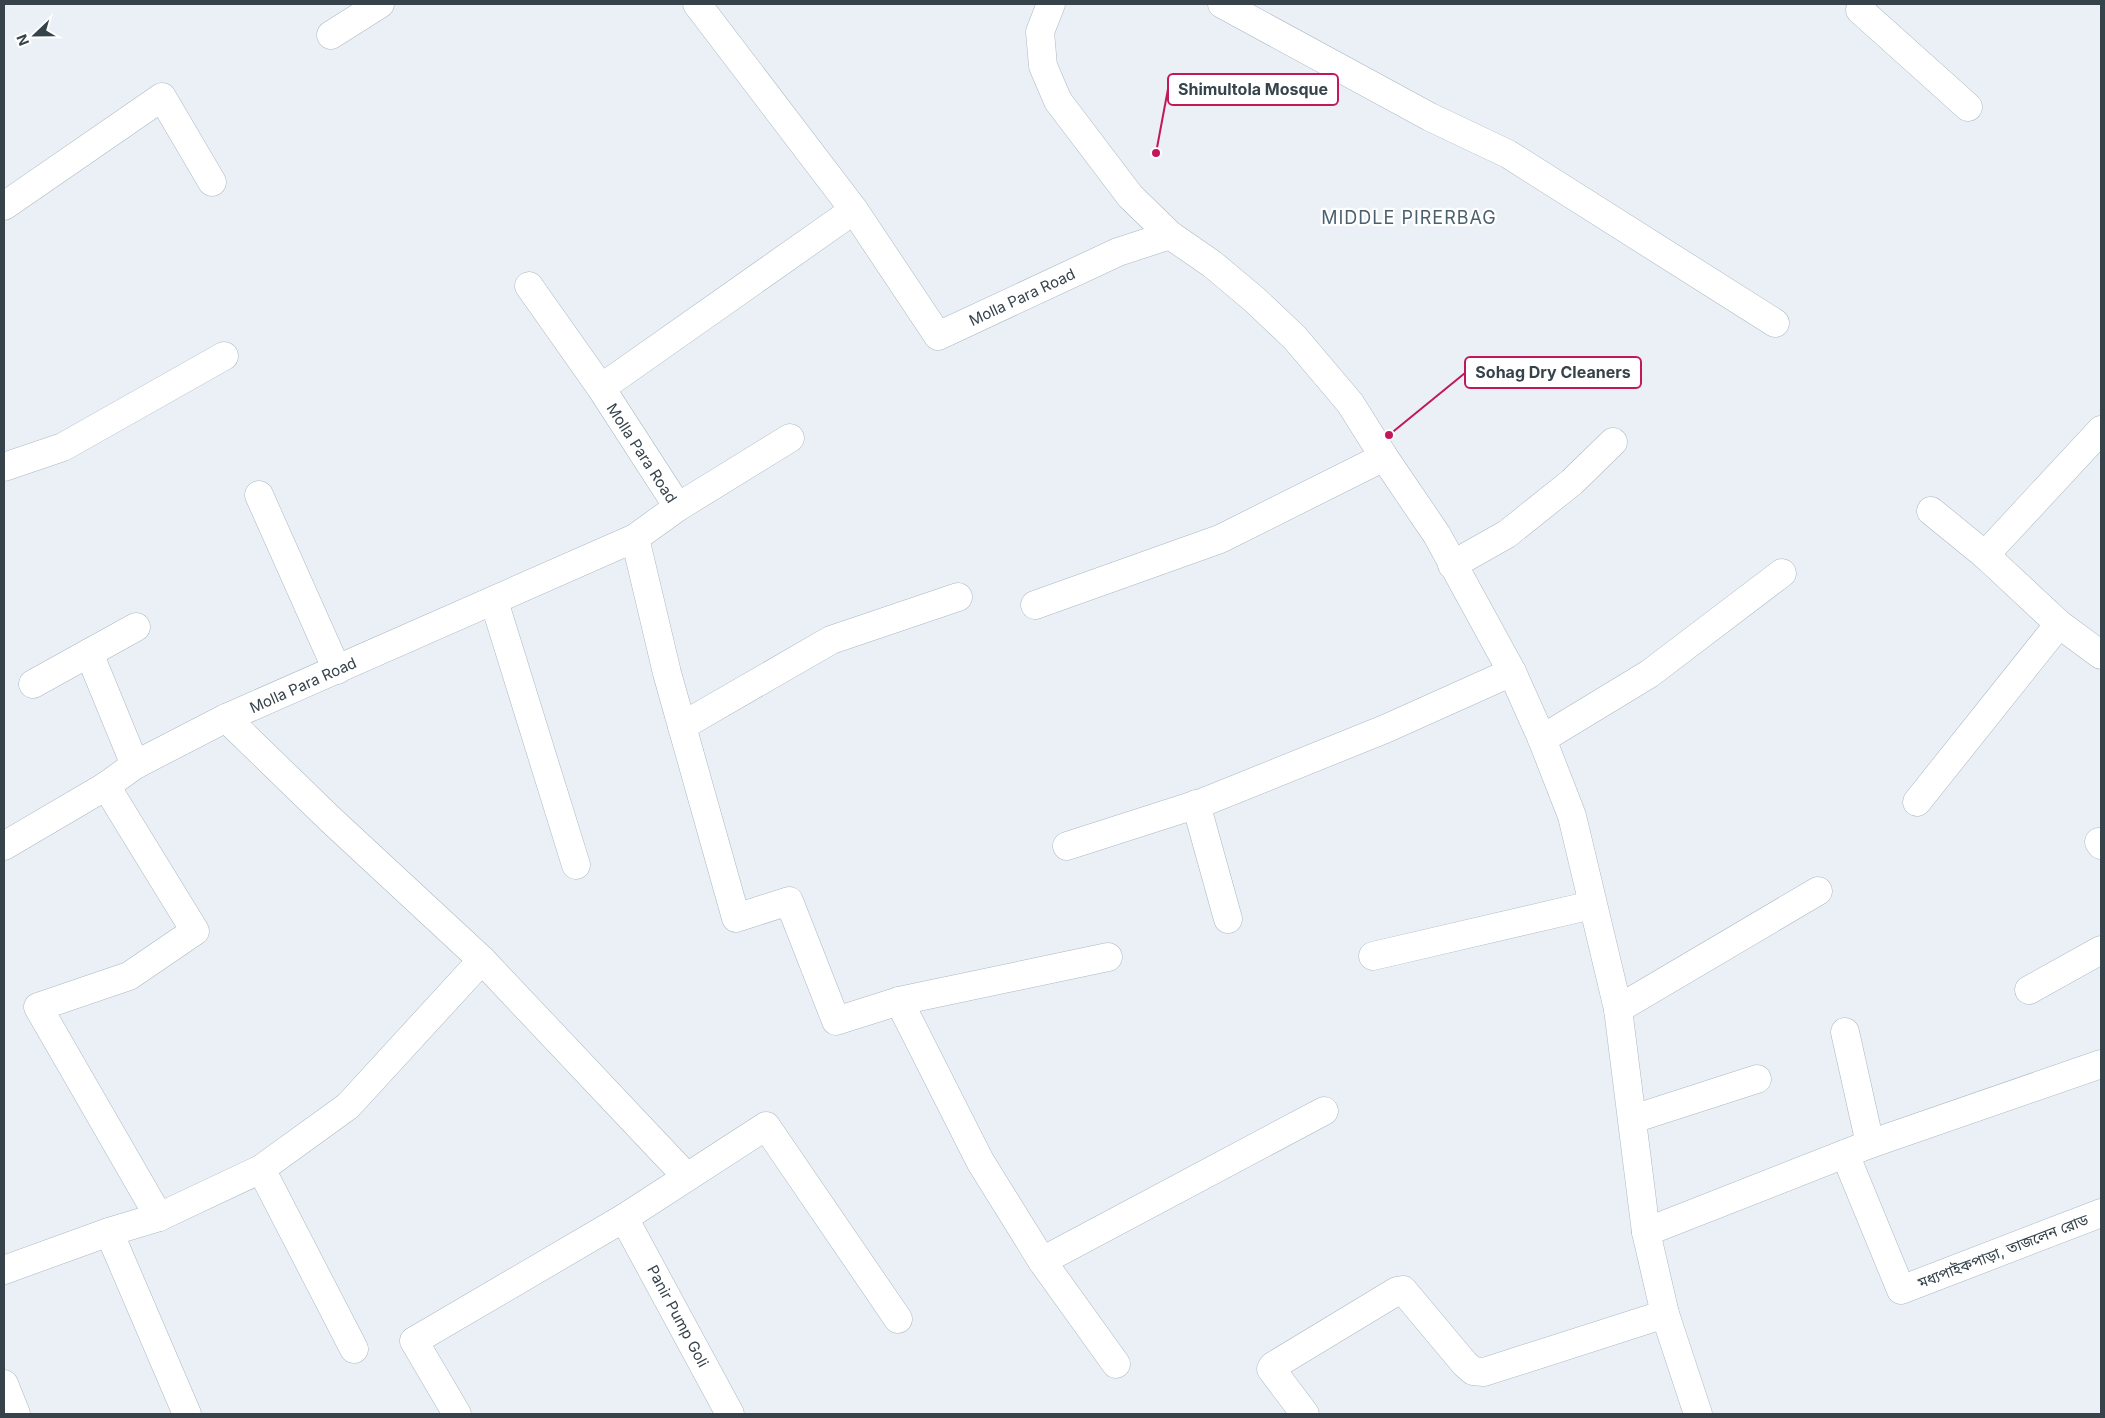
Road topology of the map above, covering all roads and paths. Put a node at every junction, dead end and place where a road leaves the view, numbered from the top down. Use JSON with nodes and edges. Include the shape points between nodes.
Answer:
{"nodes":[{"id":1,"x":380,"y":4,"type":"edge"},
{"id":2,"x":697,"y":4,"type":"edge"},
{"id":3,"x":1051,"y":4,"type":"edge"},
{"id":4,"x":1222,"y":4,"type":"edge"},
{"id":5,"x":1860,"y":6,"type":"edge"},
{"id":6,"x":331,"y":35,"type":"dead end"},
{"id":7,"x":1968,"y":107,"type":"dead end"},
{"id":8,"x":212,"y":182,"type":"dead end"},
{"id":9,"x":4,"y":206,"type":"edge"},
{"id":10,"x":854,"y":210,"type":"junction"},
{"id":11,"x":1170,"y":235,"type":"junction"},
{"id":12,"x":529,"y":286,"type":"dead end"},
{"id":13,"x":1775,"y":323,"type":"dead end"},
{"id":14,"x":224,"y":356,"type":"dead end"},
{"id":15,"x":601,"y":388,"type":"junction"},
{"id":16,"x":2101,"y":430,"type":"edge"},
{"id":17,"x":790,"y":438,"type":"dead end"},
{"id":18,"x":1613,"y":442,"type":"dead end"},
{"id":19,"x":1384,"y":457,"type":"junction"},
{"id":20,"x":4,"y":467,"type":"edge"},
{"id":21,"x":259,"y":495,"type":"dead end"},
{"id":22,"x":678,"y":507,"type":"junction"},
{"id":23,"x":1930,"y":511,"type":"dead end"},
{"id":24,"x":635,"y":538,"type":"junction"},
{"id":25,"x":1985,"y":555,"type":"junction"},
{"id":26,"x":1452,"y":564,"type":"junction"},
{"id":27,"x":1782,"y":573,"type":"dead end"},
{"id":28,"x":958,"y":597,"type":"dead end"},
{"id":29,"x":494,"y":600,"type":"junction"},
{"id":30,"x":1035,"y":605,"type":"dead end"},
{"id":31,"x":2059,"y":624,"type":"junction"},
{"id":32,"x":136,"y":627,"type":"dead end"},
{"id":33,"x":89,"y":653,"type":"junction"},
{"id":34,"x":2101,"y":656,"type":"edge"},
{"id":35,"x":337,"y":670,"type":"junction"},
{"id":36,"x":1512,"y":672,"type":"junction"},
{"id":37,"x":32,"y":684,"type":"dead end"},
{"id":38,"x":226,"y":718,"type":"junction"},
{"id":39,"x":682,"y":726,"type":"junction"},
{"id":40,"x":1542,"y":739,"type":"junction"},
{"id":41,"x":135,"y":765,"type":"junction"},
{"id":42,"x":106,"y":786,"type":"junction"},
{"id":43,"x":1917,"y":802,"type":"dead end"},
{"id":44,"x":1196,"y":804,"type":"junction"},
{"id":45,"x":4,"y":846,"type":"edge"},
{"id":46,"x":1067,"y":846,"type":"dead end"},
{"id":47,"x":576,"y":865,"type":"dead end"},
{"id":48,"x":1818,"y":891,"type":"dead end"},
{"id":49,"x":1592,"y":906,"type":"junction"},
{"id":50,"x":1228,"y":919,"type":"dead end"},
{"id":51,"x":2101,"y":950,"type":"edge"},
{"id":52,"x":1373,"y":956,"type":"dead end"},
{"id":53,"x":1108,"y":957,"type":"dead end"},
{"id":54,"x":482,"y":960,"type":"junction"},
{"id":55,"x":2028,"y":990,"type":"dead end"},
{"id":56,"x":900,"y":1002,"type":"junction"},
{"id":57,"x":1618,"y":1009,"type":"junction"},
{"id":58,"x":1845,"y":1032,"type":"dead end"},
{"id":59,"x":2101,"y":1064,"type":"edge"},
{"id":60,"x":1758,"y":1079,"type":"dead end"},
{"id":61,"x":1324,"y":1111,"type":"dead end"},
{"id":62,"x":1633,"y":1119,"type":"junction"},
{"id":63,"x":1858,"y":1149,"type":"junction"},
{"id":64,"x":261,"y":1169,"type":"junction"},
{"id":65,"x":686,"y":1176,"type":"junction"},
{"id":66,"x":2101,"y":1212,"type":"edge"},
{"id":67,"x":159,"y":1217,"type":"junction"},
{"id":68,"x":624,"y":1218,"type":"junction"},
{"id":69,"x":109,"y":1232,"type":"junction"},
{"id":70,"x":1646,"y":1232,"type":"junction"},
{"id":71,"x":1042,"y":1261,"type":"junction"},
{"id":72,"x":4,"y":1270,"type":"edge"},
{"id":73,"x":1665,"y":1314,"type":"junction"},
{"id":74,"x":898,"y":1320,"type":"dead end"},
{"id":75,"x":354,"y":1350,"type":"dead end"},
{"id":76,"x":1116,"y":1364,"type":"dead end"},
{"id":77,"x":4,"y":1384,"type":"edge"},
{"id":78,"x":16,"y":1414,"type":"edge"},
{"id":79,"x":187,"y":1414,"type":"edge"},
{"id":80,"x":457,"y":1414,"type":"edge"},
{"id":81,"x":730,"y":1414,"type":"edge"},
{"id":82,"x":1305,"y":1414,"type":"edge"},
{"id":83,"x":1698,"y":1414,"type":"edge"}],
"edges":[{"from":1,"to":6,"type":"street"},
{"from":2,"to":10,"type":"street"},
{"from":3,"to":11,"type":"street","via":[[1040,32],[1043,66],[1058,102],[1130,196]]},
{"from":4,"to":13,"type":"street","via":[[1430,117],[1508,154]]},
{"from":5,"to":7,"type":"street"},
{"from":8,"to":9,"type":"street","via":[[162,98]]},
{"from":10,"to":11,"type":"street","name":"Molla Para Road","via":[[938,336],[1118,252]]},
{"from":10,"to":15,"type":"street","name":"Molla Para Road"},
{"from":11,"to":19,"type":"street","via":[[1212,264],[1295,338],[1350,403]]},
{"from":12,"to":15,"type":"street"},
{"from":14,"to":20,"type":"street","via":[[63,447]]},
{"from":15,"to":22,"type":"street","name":"Molla Para Road"},
{"from":16,"to":25,"type":"street"},
{"from":17,"to":22,"type":"street"},
{"from":18,"to":26,"type":"street","via":[[1572,482],[1507,534]]},
{"from":19,"to":26,"type":"street","via":[[1437,535]]},
{"from":19,"to":30,"type":"street","via":[[1220,539]]},
{"from":21,"to":35,"type":"street"},
{"from":22,"to":24,"type":"street","name":"Molla Para Road"},
{"from":23,"to":25,"type":"street"},
{"from":24,"to":29,"type":"street","name":"Molla Para Road"},
{"from":24,"to":39,"type":"street"},
{"from":25,"to":31,"type":"street"},
{"from":26,"to":36,"type":"street"},
{"from":27,"to":40,"type":"street","via":[[1648,674]]},
{"from":28,"to":39,"type":"street","via":[[830,640]]},
{"from":29,"to":35,"type":"street","name":"Molla Para Road"},
{"from":29,"to":47,"type":"street"},
{"from":31,"to":34,"type":"street"},
{"from":31,"to":43,"type":"street"},
{"from":32,"to":33,"type":"street"},
{"from":33,"to":37,"type":"street"},
{"from":33,"to":41,"type":"street"},
{"from":35,"to":38,"type":"street","name":"Molla Para Road"},
{"from":36,"to":40,"type":"street"},
{"from":36,"to":44,"type":"street","via":[[1385,729]]},
{"from":38,"to":41,"type":"street","name":"Molla Para Road"},
{"from":38,"to":54,"type":"street"},
{"from":39,"to":56,"type":"street","via":[[736,918],[789,901],[836,1021]]},
{"from":40,"to":49,"type":"street","via":[[1572,816]]},
{"from":41,"to":42,"type":"street","name":"Molla Para Road"},
{"from":42,"to":45,"type":"street","name":"Molla Para Road"},
{"from":42,"to":67,"type":"street","via":[[195,931],[129,976],[38,1007]]},
{"from":44,"to":46,"type":"street"},
{"from":44,"to":50,"type":"street"},
{"from":48,"to":57,"type":"street"},
{"from":49,"to":52,"type":"street"},
{"from":49,"to":57,"type":"street"},
{"from":51,"to":55,"type":"street"},
{"from":53,"to":56,"type":"street"},
{"from":54,"to":64,"type":"street","via":[[348,1106]]},
{"from":54,"to":65,"type":"street"},
{"from":56,"to":71,"type":"street","via":[[980,1161]]},
{"from":57,"to":62,"type":"street"},
{"from":58,"to":63,"type":"street"},
{"from":59,"to":63,"type":"street"},
{"from":60,"to":62,"type":"street"},
{"from":61,"to":71,"type":"street"},
{"from":62,"to":70,"type":"street"},
{"from":63,"to":66,"type":"street","name":"মধ্যপাইকপাড়া, তাজলেন রোড","via":[[1901,1290]]},
{"from":63,"to":70,"type":"street"},
{"from":64,"to":67,"type":"street"},
{"from":64,"to":75,"type":"street"},
{"from":65,"to":68,"type":"street"},
{"from":65,"to":74,"type":"street","via":[[766,1126]]},
{"from":67,"to":69,"type":"street"},
{"from":68,"to":80,"type":"street","via":[[414,1341]]},
{"from":68,"to":81,"type":"street","name":"Panir Pump Goli"},
{"from":69,"to":72,"type":"street"},
{"from":69,"to":79,"type":"street"},
{"from":70,"to":73,"type":"street"},
{"from":71,"to":76,"type":"street"},
{"from":73,"to":82,"type":"street","via":[[1484,1372],[1473,1371],[1465,1364],[1403,1290],[1397,1291],[1273,1366],[1271,1369]]},
{"from":73,"to":83,"type":"street"},
{"from":77,"to":78,"type":"street"}]}
